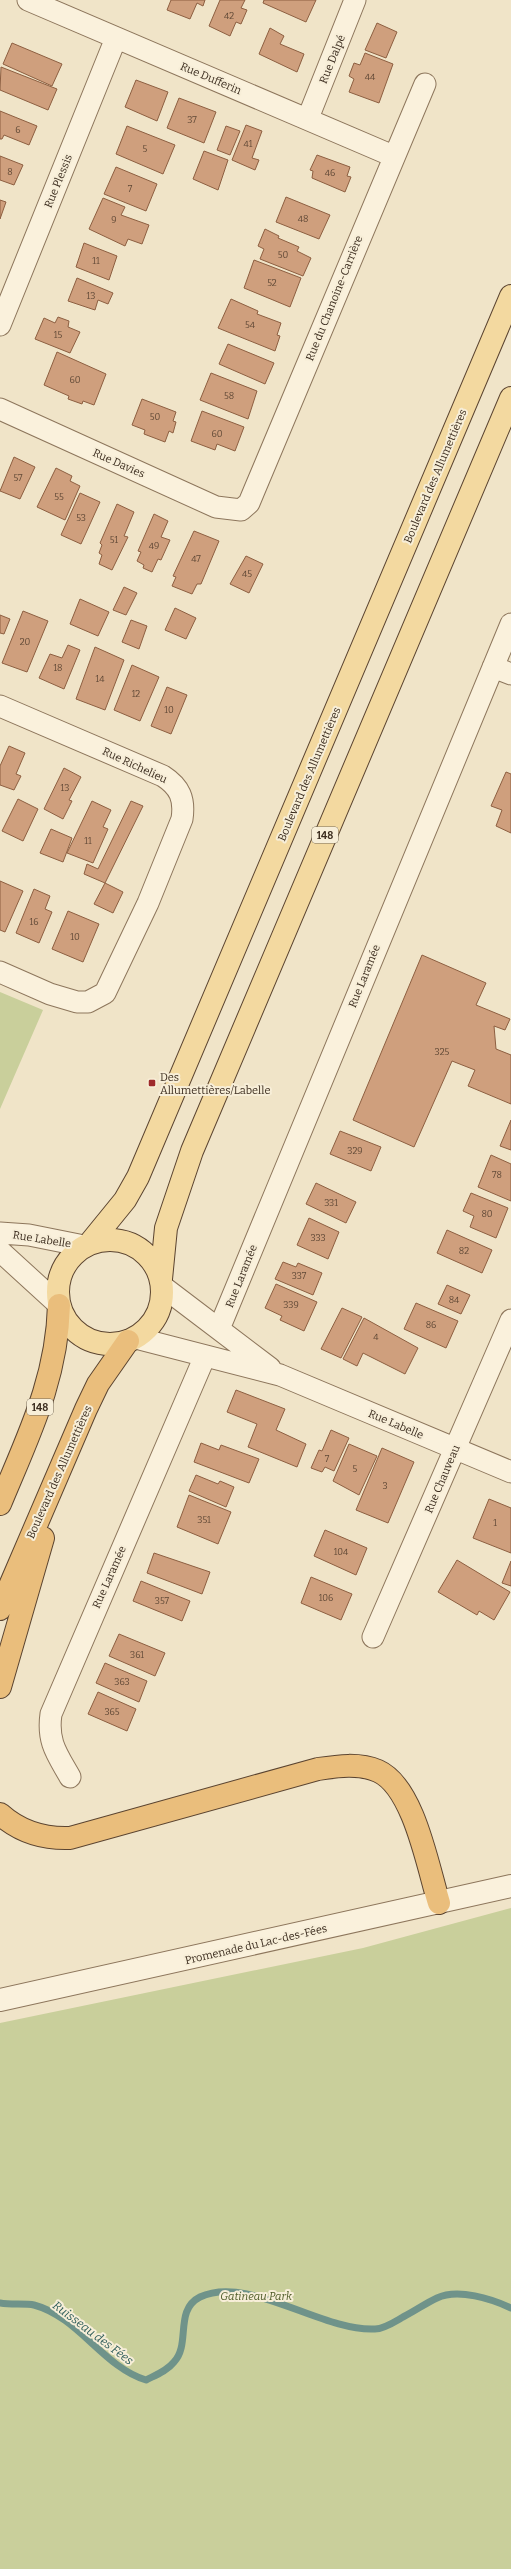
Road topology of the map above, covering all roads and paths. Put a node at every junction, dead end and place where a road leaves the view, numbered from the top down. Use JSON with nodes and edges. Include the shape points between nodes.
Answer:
{"nodes":[{"id":1,"x":28,"y":0,"type":"edge"},
{"id":2,"x":355,"y":0,"type":"edge"},
{"id":3,"x":116,"y":38,"type":"junction"},
{"id":4,"x":425,"y":84,"type":"dead end"},
{"id":5,"x":308,"y":118,"type":"junction"},
{"id":6,"x":393,"y":156,"type":"junction"},
{"id":7,"x":511,"y":296,"type":"edge"},
{"id":8,"x":0,"y":325,"type":"edge"},
{"id":9,"x":511,"y":398,"type":"edge"},
{"id":10,"x":0,"y":409,"type":"edge"},
{"id":11,"x":241,"y":510,"type":"joint"},
{"id":12,"x":511,"y":624,"type":"edge"},
{"id":13,"x":502,"y":670,"type":"edge"},
{"id":14,"x":0,"y":706,"type":"edge"},
{"id":15,"x":0,"y":972,"type":"edge"},
{"id":16,"x":0,"y":1232,"type":"edge"},
{"id":17,"x":87,"y":1244,"type":"junction"},
{"id":18,"x":0,"y":1251,"type":"edge"},
{"id":19,"x":162,"y":1283,"type":"junction"},
{"id":20,"x":58,"y":1304,"type":"junction"},
{"id":21,"x":511,"y":1320,"type":"edge"},
{"id":22,"x":218,"y":1329,"type":"junction"},
{"id":23,"x":132,"y":1340,"type":"junction"},
{"id":24,"x":205,"y":1356,"type":"junction"},
{"id":25,"x":280,"y":1375,"type":"junction"},
{"id":26,"x":455,"y":1450,"type":"junction"},
{"id":27,"x":67,"y":1453,"type":"junction"},
{"id":28,"x":511,"y":1472,"type":"edge"},
{"id":29,"x":0,"y":1504,"type":"edge"},
{"id":30,"x":0,"y":1609,"type":"edge"},
{"id":31,"x":373,"y":1637,"type":"dead end"},
{"id":32,"x":0,"y":1687,"type":"edge"},
{"id":33,"x":70,"y":1777,"type":"dead end"},
{"id":34,"x":0,"y":1814,"type":"edge"},
{"id":35,"x":511,"y":1886,"type":"edge"},
{"id":36,"x":439,"y":1903,"type":"junction"},
{"id":37,"x":0,"y":2000,"type":"edge"}],
"edges":[{"from":1,"to":3,"type":"street","name":"Rue Dufferin"},
{"from":2,"to":5,"type":"street","name":"Rue Dalpé"},
{"from":3,"to":5,"type":"street","name":"Rue Dufferin"},
{"from":3,"to":8,"type":"street","name":"Rue Plessis"},
{"from":4,"to":6,"type":"street","name":"Rue du Chanoine-Carrière"},
{"from":5,"to":6,"type":"street","name":"Rue Dufferin"},
{"from":6,"to":11,"type":"street","name":"Rue du Chanoine-Carrière","via":[[249,503]]},
{"from":7,"to":17,"type":"main road","name":"Boulevard des Allumettières","via":[[138,1177],[125,1200]]},
{"from":9,"to":19,"type":"main road","number":"148","via":[[192,1151],[166,1228]]},
{"from":10,"to":11,"type":"street","name":"Rue Davies","via":[[216,507]]},
{"from":12,"to":13,"type":"street","name":"Rue Laramée"},
{"from":13,"to":22,"type":"street","name":"Rue Laramée"},
{"from":14,"to":15,"type":"street","name":"Rue Richelieu","via":[[163,776],[178,789],[184,804],[182,818],[148,903],[111,984],[96,999],[88,1002],[71,1000]]},
{"from":16,"to":17,"type":"street","name":"Rue Labelle"},
{"from":17,"to":19,"type":"main road","via":[[108,1239],[126,1241],[142,1250],[154,1263]]},
{"from":17,"to":20,"type":"main road","via":[[73,1254],[60,1274]]},
{"from":18,"to":20,"type":"street","name":"Rue Labelle"},
{"from":19,"to":22,"type":"street","name":"Rue Labelle"},
{"from":19,"to":23,"type":"main road","via":[[162,1298],[154,1321]]},
{"from":20,"to":23,"type":"main road","via":[[69,1325],[86,1339],[114,1345]]},
{"from":20,"to":29,"type":"highway","number":"148","via":[[57,1347],[46,1390]]},
{"from":21,"to":26,"type":"street","name":"Rue Chauveau"},
{"from":22,"to":25,"type":"street","name":"Rue Labelle"},
{"from":23,"to":24,"type":"street","name":"Rue Labelle"},
{"from":23,"to":27,"type":"highway","name":"Boulevard des Allumettières","via":[[98,1384]]},
{"from":24,"to":25,"type":"street","name":"Rue Labelle"},
{"from":24,"to":33,"type":"street","name":"Rue Laramée","via":[[51,1714],[51,1743]]},
{"from":25,"to":26,"type":"street","name":"Rue Labelle"},
{"from":26,"to":28,"type":"street","name":"Rue Labelle"},
{"from":26,"to":31,"type":"street","name":"Rue Chauveau"},
{"from":27,"to":30,"type":"highway","name":"Boulevard des Allumettières"},
{"from":27,"to":32,"type":"highway"},
{"from":34,"to":36,"type":"highway","via":[[11,1824],[26,1831],[54,1838],[70,1838],[318,1769],[339,1766],[367,1768],[388,1778],[404,1798]]},
{"from":35,"to":36,"type":"street","name":"Promenade du Lac-des-Fées"},
{"from":36,"to":37,"type":"street","name":"Promenade du Lac-des-Fées"}]}
